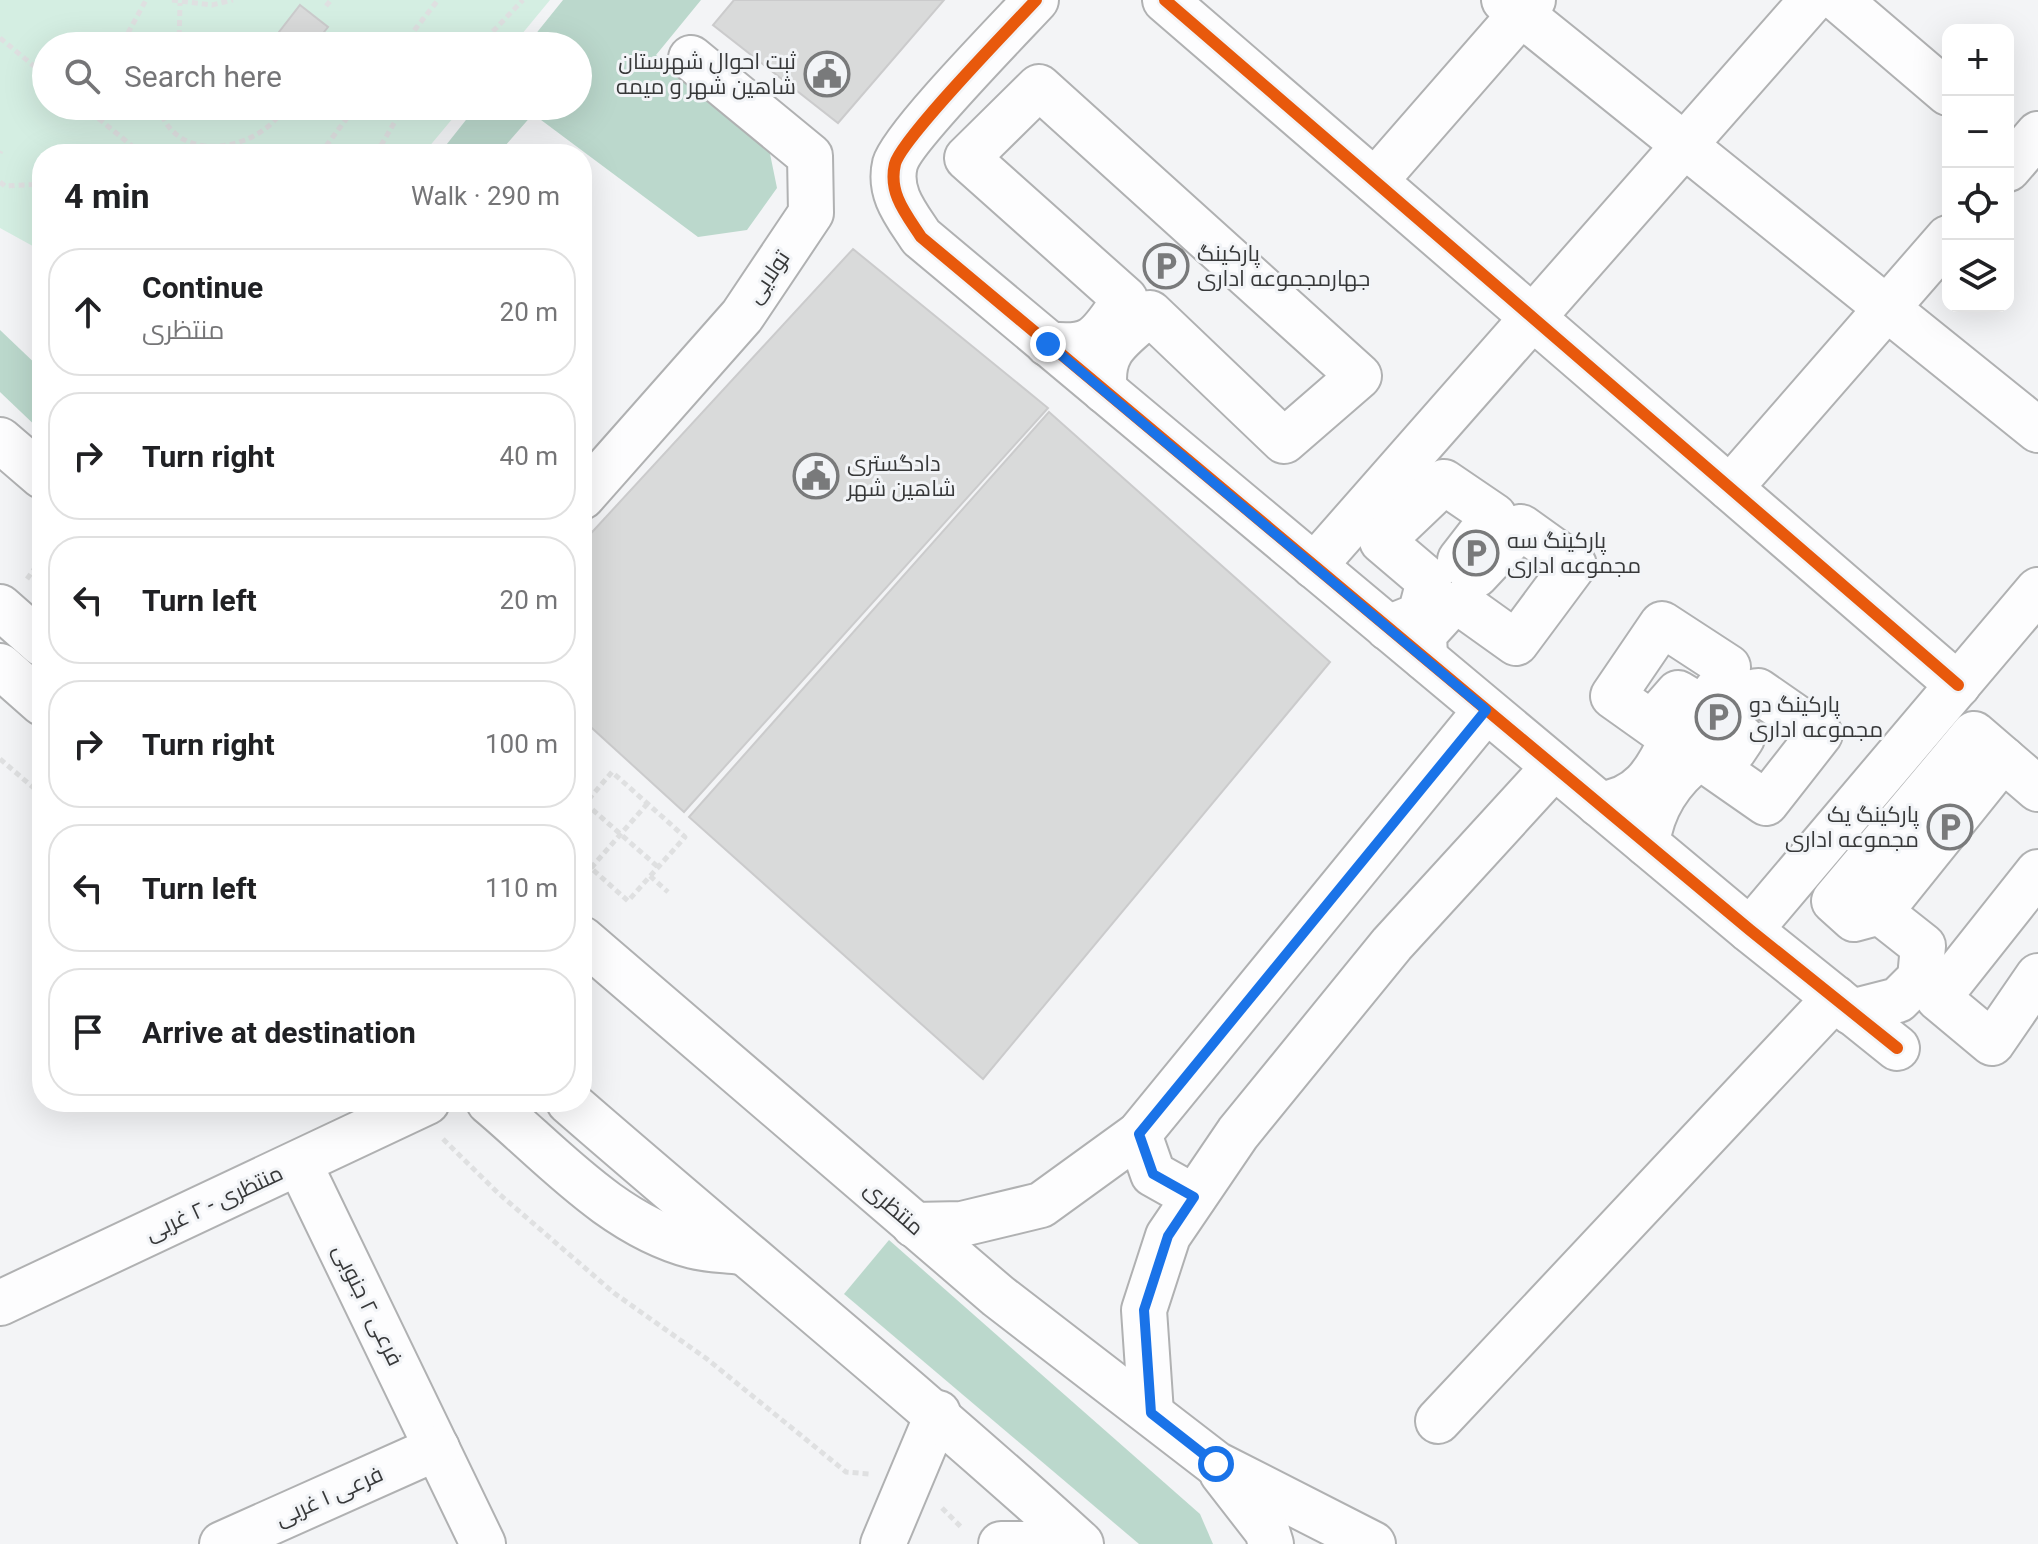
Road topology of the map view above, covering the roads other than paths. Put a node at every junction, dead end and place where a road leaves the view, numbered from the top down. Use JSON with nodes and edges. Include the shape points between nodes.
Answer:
{"nodes":[{"id":1,"x":1036,"y":0,"type":"edge"},
{"id":2,"x":1165,"y":0,"type":"edge"},
{"id":3,"x":1812,"y":0,"type":"edge"},
{"id":4,"x":1839,"y":0,"type":"edge"},
{"id":5,"x":1520,"y":4,"type":"edge"},
{"id":6,"x":691,"y":58,"type":"dead end"},
{"id":7,"x":1942,"y":88,"type":"edge"},
{"id":8,"x":1684,"y":145,"type":"junction"},
{"id":9,"x":1375,"y":181,"type":"junction"},
{"id":10,"x":1946,"y":240,"type":"edge"},
{"id":11,"x":1887,"y":308,"type":"junction"},
{"id":12,"x":1532,"y":317,"type":"junction"},
{"id":13,"x":1048,"y":344,"type":"junction"},
{"id":14,"x":1105,"y":391,"type":"junction"},
{"id":15,"x":2038,"y":430,"type":"edge"},
{"id":16,"x":0,"y":440,"type":"edge"},
{"id":17,"x":32,"y":467,"type":"edge"},
{"id":18,"x":592,"y":486,"type":"edge"},
{"id":19,"x":1730,"y":488,"type":"junction"},
{"id":20,"x":1314,"y":566,"type":"junction"},
{"id":21,"x":2038,"y":590,"type":"edge"},
{"id":22,"x":0,"y":607,"type":"edge"},
{"id":23,"x":1388,"y":628,"type":"junction"},
{"id":24,"x":32,"y":635,"type":"edge"},
{"id":25,"x":1425,"y":658,"type":"junction"},
{"id":26,"x":0,"y":666,"type":"edge"},
{"id":27,"x":1958,"y":685,"type":"junction"},
{"id":28,"x":32,"y":694,"type":"edge"},
{"id":29,"x":1486,"y":710,"type":"junction"},
{"id":30,"x":1554,"y":767,"type":"junction"},
{"id":31,"x":2038,"y":789,"type":"edge"},
{"id":32,"x":1599,"y":804,"type":"junction"},
{"id":33,"x":1647,"y":844,"type":"junction"},
{"id":34,"x":2038,"y":858,"type":"edge"},
{"id":35,"x":2038,"y":872,"type":"edge"},
{"id":36,"x":1750,"y":930,"type":"junction"},
{"id":37,"x":592,"y":948,"type":"edge"},
{"id":38,"x":2038,"y":976,"type":"edge"},
{"id":39,"x":1931,"y":993,"type":"junction"},
{"id":40,"x":1843,"y":1005,"type":"junction"},
{"id":41,"x":406,"y":1112,"type":"edge"},
{"id":42,"x":501,"y":1112,"type":"edge"},
{"id":43,"x":580,"y":1112,"type":"edge"},
{"id":44,"x":1139,"y":1134,"type":"junction"},
{"id":45,"x":299,"y":1163,"type":"junction"},
{"id":46,"x":1194,"y":1197,"type":"junction"},
{"id":47,"x":914,"y":1225,"type":"junction"},
{"id":48,"x":741,"y":1252,"type":"junction"},
{"id":49,"x":0,"y":1303,"type":"edge"},
{"id":50,"x":938,"y":1413,"type":"junction"},
{"id":51,"x":1151,"y":1413,"type":"junction"},
{"id":52,"x":1438,"y":1421,"type":"dead end"},
{"id":53,"x":437,"y":1448,"type":"junction"},
{"id":54,"x":1216,"y":1464,"type":"junction"},
{"id":55,"x":984,"y":1538,"type":"edge"},
{"id":56,"x":222,"y":1544,"type":"edge"},
{"id":57,"x":483,"y":1544,"type":"edge"},
{"id":58,"x":883,"y":1544,"type":"edge"},
{"id":59,"x":1042,"y":1544,"type":"edge"},
{"id":60,"x":1081,"y":1544,"type":"edge"},
{"id":61,"x":1271,"y":1544,"type":"edge"},
{"id":62,"x":1373,"y":1544,"type":"edge"}],
"edges":[{"from":1,"to":13,"type":"street","via":[[895,163],[895,196],[921,237]]},
{"from":2,"to":9,"type":"street"},
{"from":3,"to":8,"type":"street"},
{"from":4,"to":7,"type":"street"},
{"from":5,"to":8,"type":"street"},
{"from":5,"to":9,"type":"street"},
{"from":6,"to":18,"type":"street","name":"تولایی","via":[[810,156],[811,213],[742,316]]},
{"from":8,"to":11,"type":"street"},
{"from":8,"to":12,"type":"street"},
{"from":9,"to":12,"type":"street"},
{"from":10,"to":11,"type":"street"},
{"from":11,"to":15,"type":"street"},
{"from":11,"to":19,"type":"street"},
{"from":12,"to":19,"type":"street"},
{"from":12,"to":20,"type":"street"},
{"from":13,"to":14,"type":"street"},
{"from":13,"to":14,"type":"street","via":[[1077,347],[1095,338],[1125,299],[967,158],[1039,87],[1359,376],[1284,441],[1150,313],[1108,351],[1102,370]]},
{"from":14,"to":20,"type":"street"},
{"from":16,"to":17,"type":"street"},
{"from":19,"to":27,"type":"street"},
{"from":20,"to":23,"type":"street"},
{"from":21,"to":27,"type":"street"},
{"from":22,"to":24,"type":"street"},
{"from":23,"to":25,"type":"street"},
{"from":23,"to":25,"type":"street","via":[[1420,615],[1429,581],[1382,541],[1444,482],[1494,516],[1460,560],[1476,575],[1521,527],[1574,565],[1516,643],[1460,603],[1424,634]]},
{"from":25,"to":29,"type":"street"},
{"from":26,"to":28,"type":"street"},
{"from":27,"to":36,"type":"street"},
{"from":29,"to":30,"type":"street"},
{"from":29,"to":44,"type":"street"},
{"from":30,"to":32,"type":"street"},
{"from":30,"to":46,"type":"street","via":[[1392,944],[1238,1133]]},
{"from":31,"to":40,"type":"street","via":[[1974,734],[1834,901],[1854,919],[1880,912],[1923,946],[1920,978],[1898,1000]]},
{"from":32,"to":33,"type":"street"},
{"from":32,"to":33,"type":"street","via":[[1621,802],[1648,781],[1672,738],[1613,696],[1662,624],[1728,667],[1726,678],[1703,708],[1678,693],[1664,709],[1694,738],[1734,750],[1742,738],[1724,722],[1745,694],[1758,691],[1820,734],[1766,803],[1700,757],[1665,790]]},
{"from":33,"to":36,"type":"street"},
{"from":34,"to":39,"type":"street","via":[[2023,849]]},
{"from":35,"to":39,"type":"street"},
{"from":36,"to":40,"type":"street"},
{"from":37,"to":47,"type":"street","name":"منتظری"},
{"from":38,"to":39,"type":"street","via":[[1992,1043]]},
{"from":39,"to":40,"type":"street","via":[[1908,1007],[1894,1046]]},
{"from":40,"to":52,"type":"street"},
{"from":41,"to":45,"type":"street","name":"منتظری - ۲ غربی"},
{"from":42,"to":48,"type":"street","via":[[588,1188],[646,1228],[693,1246]]},
{"from":43,"to":48,"type":"street"},
{"from":44,"to":46,"type":"street","via":[[1153,1174]]},
{"from":44,"to":47,"type":"street","via":[[1041,1205],[962,1224]]},
{"from":45,"to":49,"type":"street","name":"منتظری - ۲ غربی"},
{"from":45,"to":53,"type":"street","name":"فرعی ۲ جنوبی"},
{"from":46,"to":51,"type":"street","via":[[1168,1236],[1144,1310]]},
{"from":47,"to":51,"type":"street","name":"منتظری"},
{"from":48,"to":50,"type":"street"},
{"from":50,"to":58,"type":"street"},
{"from":50,"to":60,"type":"street"},
{"from":51,"to":54,"type":"street","name":"منتظری"},
{"from":53,"to":56,"type":"street","name":"فرعی ۱ غربی"},
{"from":53,"to":57,"type":"street","name":"فرعی ۲ جنوبی"},
{"from":54,"to":61,"type":"street","via":[[1267,1531]]},
{"from":54,"to":62,"type":"street"},
{"from":55,"to":59,"type":"street"}]}
